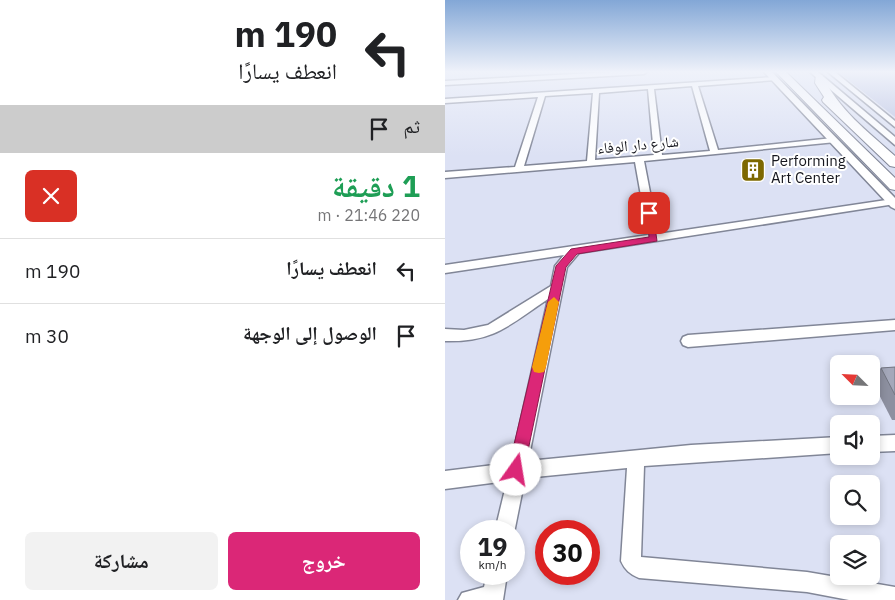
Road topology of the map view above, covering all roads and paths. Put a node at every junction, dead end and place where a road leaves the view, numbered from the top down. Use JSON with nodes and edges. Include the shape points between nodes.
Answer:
{"nodes":[{"id":1,"x":470,"y":100,"type":"edge"},
{"id":2,"x":540,"y":100,"type":"edge"},
{"id":3,"x":595,"y":100,"type":"edge"},
{"id":4,"x":652,"y":100,"type":"edge"},
{"id":5,"x":699,"y":100,"type":"edge"},
{"id":6,"x":798,"y":100,"type":"edge"},
{"id":7,"x":803,"y":100,"type":"edge"},
{"id":8,"x":827,"y":100,"type":"edge"},
{"id":9,"x":831,"y":100,"type":"edge"},
{"id":10,"x":847,"y":100,"type":"edge"},
{"id":11,"x":865,"y":100,"type":"edge"},
{"id":12,"x":446,"y":102,"type":"edge"},
{"id":13,"x":837,"y":109,"type":"junction"},
{"id":14,"x":895,"y":125,"type":"edge"},
{"id":15,"x":833,"y":140,"type":"junction"},
{"id":16,"x":895,"y":142,"type":"edge"},
{"id":17,"x":715,"y":153,"type":"junction"},
{"id":18,"x":658,"y":157,"type":"junction"},
{"id":19,"x":639,"y":159,"type":"junction"},
{"id":20,"x":591,"y":163,"type":"junction"},
{"id":21,"x":895,"y":163,"type":"edge"},
{"id":22,"x":519,"y":168,"type":"junction"},
{"id":23,"x":445,"y":175,"type":"edge"},
{"id":24,"x":895,"y":186,"type":"edge"},
{"id":25,"x":891,"y":201,"type":"edge"},
{"id":26,"x":653,"y":235,"type":"junction"},
{"id":27,"x":579,"y":246,"type":"junction"},
{"id":28,"x":445,"y":260,"type":"edge"},
{"id":29,"x":445,"y":269,"type":"edge"},
{"id":30,"x":557,"y":288,"type":"junction"},
{"id":31,"x":895,"y":325,"type":"edge"},
{"id":32,"x":445,"y":335,"type":"edge"},
{"id":33,"x":688,"y":341,"type":"dead end"},
{"id":34,"x":895,"y":443,"type":"edge"},
{"id":35,"x":880,"y":444,"type":"edge"},
{"id":36,"x":830,"y":446,"type":"edge"},
{"id":37,"x":636,"y":459,"type":"junction"},
{"id":38,"x":516,"y":470,"type":"junction"},
{"id":39,"x":445,"y":480,"type":"edge"},
{"id":40,"x":507,"y":520,"type":"edge"},
{"id":41,"x":495,"y":585,"type":"edge"},
{"id":42,"x":493,"y":598,"type":"edge"},
{"id":43,"x":895,"y":598,"type":"edge"},
{"id":44,"x":469,"y":600,"type":"edge"}],
"edges":[{"from":1,"to":12,"type":"street"},
{"from":2,"to":22,"type":"street"},
{"from":3,"to":20,"type":"street"},
{"from":4,"to":18,"type":"street"},
{"from":5,"to":17,"type":"street"},
{"from":6,"to":15,"type":"street"},
{"from":7,"to":24,"type":"highway"},
{"from":8,"to":13,"type":"highway"},
{"from":9,"to":13,"type":"highway"},
{"from":10,"to":16,"type":"street"},
{"from":11,"to":14,"type":"street"},
{"from":13,"to":21,"type":"highway"},
{"from":15,"to":17,"type":"street","name":"شارع دار الوفاء"},
{"from":15,"to":25,"type":"street"},
{"from":17,"to":18,"type":"street","name":"شارع دار الوفاء"},
{"from":18,"to":19,"type":"street","name":"شارع دار الوفاء"},
{"from":19,"to":20,"type":"street","name":"شارع دار الوفاء"},
{"from":19,"to":26,"type":"street"},
{"from":20,"to":22,"type":"street","name":"شارع دار الوفاء"},
{"from":22,"to":23,"type":"street","name":"شارع دار الوفاء"},
{"from":25,"to":26,"type":"street"},
{"from":26,"to":27,"type":"street"},
{"from":27,"to":28,"type":"street"},
{"from":27,"to":29,"type":"street"},
{"from":27,"to":30,"type":"street","via":[[561,266]]},
{"from":30,"to":32,"type":"street","via":[[492,330],[471,336]]},
{"from":30,"to":38,"type":"street"},
{"from":31,"to":33,"type":"street"},
{"from":34,"to":35,"type":"street"},
{"from":36,"to":37,"type":"street"},
{"from":37,"to":38,"type":"street"},
{"from":37,"to":43,"type":"street","via":[[633,566],[807,582]]},
{"from":38,"to":39,"type":"street"},
{"from":38,"to":40,"type":"street"},
{"from":41,"to":42,"type":"street"},
{"from":42,"to":44,"type":"street"}]}
